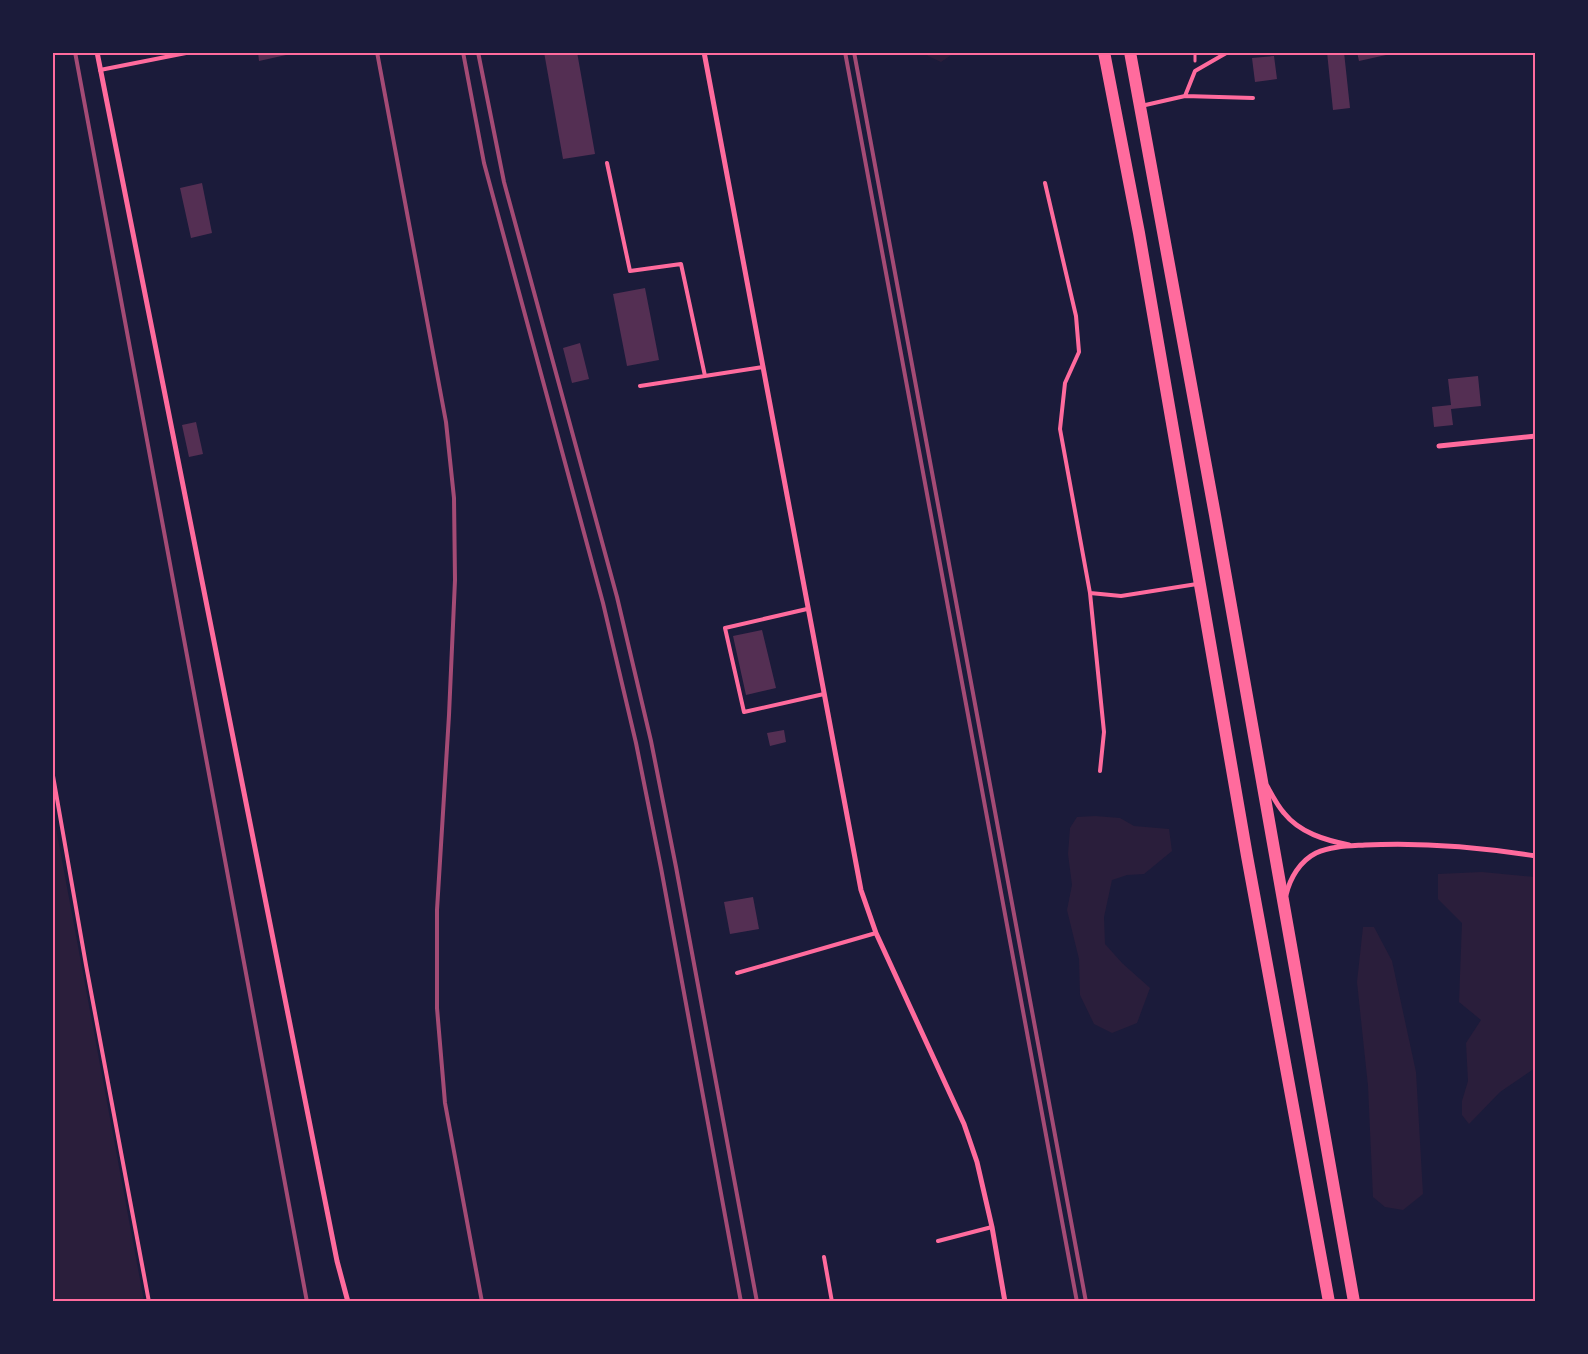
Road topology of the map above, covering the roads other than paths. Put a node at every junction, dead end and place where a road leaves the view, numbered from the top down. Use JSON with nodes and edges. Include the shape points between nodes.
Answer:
{"nodes":[{"id":1,"x":97,"y":52,"type":"edge"},
{"id":2,"x":191,"y":52,"type":"edge"},
{"id":3,"x":704,"y":52,"type":"edge"},
{"id":4,"x":1104,"y":52,"type":"edge"},
{"id":5,"x":1130,"y":52,"type":"edge"},
{"id":6,"x":1228,"y":52,"type":"edge"},
{"id":7,"x":100,"y":70,"type":"junction"},
{"id":8,"x":1185,"y":96,"type":"junction"},
{"id":9,"x":1253,"y":98,"type":"dead end"},
{"id":10,"x":1140,"y":106,"type":"junction"},
{"id":11,"x":607,"y":163,"type":"dead end"},
{"id":12,"x":1045,"y":183,"type":"dead end"},
{"id":13,"x":763,"y":367,"type":"junction"},
{"id":14,"x":705,"y":376,"type":"junction"},
{"id":15,"x":640,"y":386,"type":"dead end"},
{"id":16,"x":1536,"y":436,"type":"edge"},
{"id":17,"x":1439,"y":446,"type":"dead end"},
{"id":18,"x":1199,"y":583,"type":"junction"},
{"id":19,"x":1090,"y":593,"type":"junction"},
{"id":20,"x":807,"y":609,"type":"junction"},
{"id":21,"x":824,"y":694,"type":"junction"},
{"id":22,"x":52,"y":770,"type":"edge"},
{"id":23,"x":1100,"y":771,"type":"dead end"},
{"id":24,"x":1260,"y":776,"type":"junction"},
{"id":25,"x":1352,"y":846,"type":"junction"},
{"id":26,"x":1536,"y":856,"type":"edge"},
{"id":27,"x":1286,"y":923,"type":"junction"},
{"id":28,"x":876,"y":933,"type":"junction"},
{"id":29,"x":737,"y":973,"type":"dead end"},
{"id":30,"x":992,"y":1227,"type":"junction"},
{"id":31,"x":938,"y":1241,"type":"dead end"},
{"id":32,"x":824,"y":1257,"type":"dead end"},
{"id":33,"x":149,"y":1302,"type":"edge"},
{"id":34,"x":348,"y":1302,"type":"edge"},
{"id":35,"x":832,"y":1302,"type":"edge"},
{"id":36,"x":1005,"y":1302,"type":"edge"},
{"id":37,"x":1329,"y":1302,"type":"edge"},
{"id":38,"x":1354,"y":1302,"type":"edge"}],
"edges":[{"from":1,"to":7,"type":"street"},
{"from":2,"to":7,"type":"lane"},
{"from":3,"to":13,"type":"street"},
{"from":4,"to":18,"type":"main road","via":[[1139,233]]},
{"from":5,"to":10,"type":"main road"},
{"from":6,"to":8,"type":"lane","via":[[1195,71]]},
{"from":7,"to":34,"type":"street","via":[[335,1252]]},
{"from":8,"to":9,"type":"lane"},
{"from":8,"to":10,"type":"lane"},
{"from":10,"to":24,"type":"main road"},
{"from":11,"to":14,"type":"lane","via":[[630,271],[682,264]]},
{"from":12,"to":19,"type":"lane","via":[[1076,316],[1079,352],[1065,384],[1060,429]]},
{"from":13,"to":14,"type":"lane"},
{"from":13,"to":20,"type":"street"},
{"from":14,"to":15,"type":"lane"},
{"from":16,"to":17,"type":"street"},
{"from":18,"to":19,"type":"lane","via":[[1122,596]]},
{"from":18,"to":37,"type":"main road"},
{"from":19,"to":23,"type":"lane","via":[[1104,732]]},
{"from":20,"to":21,"type":"street"},
{"from":20,"to":21,"type":"lane","via":[[725,628],[744,712]]},
{"from":21,"to":28,"type":"street","via":[[861,890]]},
{"from":22,"to":33,"type":"lane"},
{"from":24,"to":25,"type":"street","via":[[1284,813],[1300,828],[1322,839]]},
{"from":24,"to":27,"type":"main road"},
{"from":25,"to":26,"type":"street","via":[[1400,843]]},
{"from":25,"to":27,"type":"street","via":[[1326,849],[1302,864],[1291,879],[1286,894]]},
{"from":27,"to":38,"type":"main road"},
{"from":28,"to":29,"type":"lane"},
{"from":28,"to":30,"type":"street","via":[[964,1124],[977,1162]]},
{"from":30,"to":31,"type":"lane"},
{"from":30,"to":36,"type":"street"},
{"from":32,"to":35,"type":"lane"}]}
